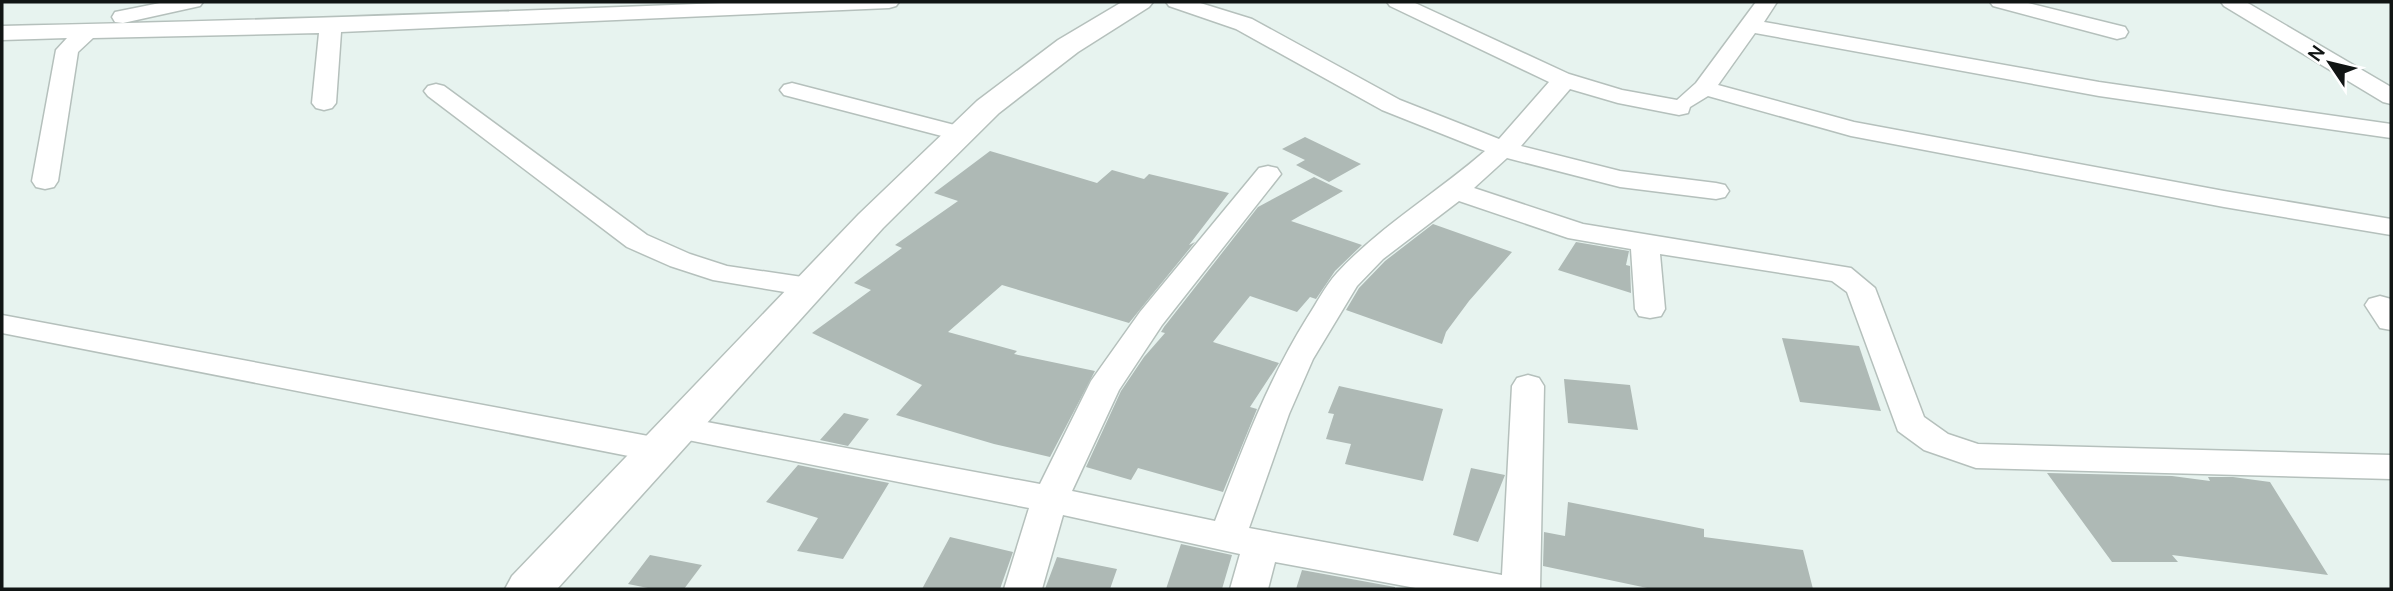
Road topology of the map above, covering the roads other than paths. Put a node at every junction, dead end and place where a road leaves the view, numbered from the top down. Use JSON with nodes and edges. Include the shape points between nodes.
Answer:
{"nodes":[{"id":1,"x":186,"y":2,"type":"edge"},
{"id":2,"x":593,"y":2,"type":"edge"},
{"id":3,"x":889,"y":2,"type":"edge"},
{"id":4,"x":1140,"y":2,"type":"edge"},
{"id":5,"x":1176,"y":2,"type":"edge"},
{"id":6,"x":1397,"y":2,"type":"edge"},
{"id":7,"x":1767,"y":2,"type":"edge"},
{"id":8,"x":2000,"y":2,"type":"edge"},
{"id":9,"x":2231,"y":2,"type":"edge"},
{"id":10,"x":761,"y":5,"type":"edge"},
{"id":11,"x":559,"y":17,"type":"junction"},
{"id":12,"x":331,"y":26,"type":"junction"},
{"id":13,"x":1752,"y":26,"type":"junction"},
{"id":14,"x":82,"y":29,"type":"junction"},
{"id":15,"x":2117,"y":32,"type":"dead end"},
{"id":16,"x":2,"y":33,"type":"edge"},
{"id":17,"x":2,"y":54,"type":"edge"},
{"id":18,"x":1561,"y":79,"type":"junction"},
{"id":19,"x":1704,"y":88,"type":"junction"},
{"id":20,"x":792,"y":90,"type":"dead end"},
{"id":21,"x":436,"y":91,"type":"dead end"},
{"id":22,"x":2391,"y":97,"type":"edge"},
{"id":23,"x":324,"y":103,"type":"dead end"},
{"id":24,"x":2391,"y":131,"type":"edge"},
{"id":25,"x":961,"y":134,"type":"junction"},
{"id":26,"x":1502,"y":149,"type":"junction"},
{"id":27,"x":1268,"y":174,"type":"dead end"},
{"id":28,"x":45,"y":181,"type":"dead end"},
{"id":29,"x":1455,"y":191,"type":"junction"},
{"id":30,"x":1716,"y":191,"type":"dead end"},
{"id":31,"x":2391,"y":227,"type":"edge"},
{"id":32,"x":1645,"y":243,"type":"junction"},
{"id":33,"x":808,"y":287,"type":"junction"},
{"id":34,"x":1650,"y":309,"type":"dead end"},
{"id":35,"x":2,"y":324,"type":"edge"},
{"id":36,"x":1528,"y":386,"type":"dead end"},
{"id":37,"x":670,"y":439,"type":"junction"},
{"id":38,"x":2391,"y":467,"type":"edge"},
{"id":39,"x":1051,"y":499,"type":"junction"},
{"id":40,"x":1244,"y":542,"type":"junction"},
{"id":41,"x":529,"y":589,"type":"edge"},
{"id":42,"x":1023,"y":589,"type":"edge"},
{"id":43,"x":1249,"y":589,"type":"edge"},
{"id":44,"x":1499,"y":589,"type":"edge"},
{"id":45,"x":1521,"y":589,"type":"edge"}],
"edges":[{"from":1,"to":14,"type":"street"},
{"from":2,"to":11,"type":"street"},
{"from":3,"to":10,"type":"street"},
{"from":4,"to":25,"type":"street","via":[[1031,72]]},
{"from":5,"to":26,"type":"street","via":[[1244,24],[1391,105]]},
{"from":6,"to":18,"type":"street"},
{"from":7,"to":13,"type":"street"},
{"from":8,"to":15,"type":"street"},
{"from":9,"to":22,"type":"street"},
{"from":10,"to":11,"type":"street"},
{"from":11,"to":12,"type":"street"},
{"from":12,"to":14,"type":"street"},
{"from":12,"to":23,"type":"street"},
{"from":13,"to":19,"type":"street"},
{"from":13,"to":24,"type":"street","via":[[2099,89]]},
{"from":14,"to":16,"type":"street"},
{"from":14,"to":17,"type":"street"},
{"from":14,"to":28,"type":"street","via":[[67,50]]},
{"from":18,"to":19,"type":"street","via":[[1671,115]]},
{"from":18,"to":26,"type":"street","via":[[1561,86]]},
{"from":19,"to":31,"type":"street","via":[[1851,129]]},
{"from":20,"to":25,"type":"street"},
{"from":21,"to":33,"type":"street","via":[[637,241],[723,274]]},
{"from":25,"to":33,"type":"street"},
{"from":26,"to":29,"type":"street"},
{"from":26,"to":30,"type":"street","via":[[1620,180]]},
{"from":27,"to":39,"type":"street","via":[[1151,319],[1103,389]]},
{"from":29,"to":32,"type":"street","via":[[1578,232]]},
{"from":29,"to":40,"type":"street","via":[[1373,253],[1345,281],[1297,359],[1272,414]]},
{"from":32,"to":34,"type":"street"},
{"from":32,"to":38,"type":"street","via":[[1851,279],[1860,288],[1910,423],[1936,442],[1976,456]]},
{"from":33,"to":37,"type":"street"},
{"from":35,"to":37,"type":"street"},
{"from":36,"to":45,"type":"street"},
{"from":37,"to":39,"type":"street"},
{"from":37,"to":41,"type":"street"},
{"from":39,"to":40,"type":"street"},
{"from":39,"to":42,"type":"street"},
{"from":40,"to":43,"type":"street"},
{"from":40,"to":44,"type":"street"}]}
